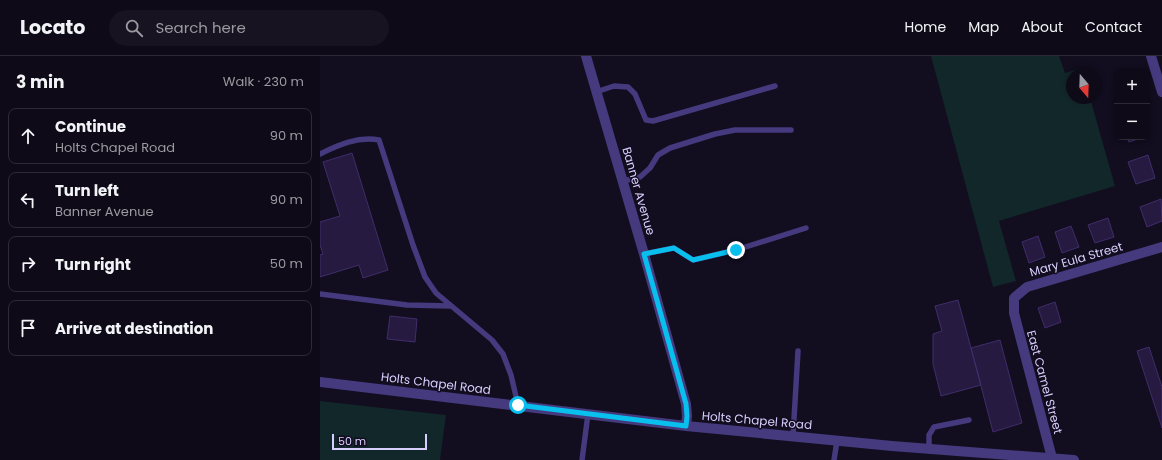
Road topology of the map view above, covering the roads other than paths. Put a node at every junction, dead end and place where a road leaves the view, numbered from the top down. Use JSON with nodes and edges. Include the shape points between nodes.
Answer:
{"nodes":[{"id":1,"x":586,"y":56,"type":"edge"},
{"id":2,"x":1150,"y":56,"type":"edge"},
{"id":3,"x":775,"y":86,"type":"dead end"},
{"id":4,"x":596,"y":92,"type":"junction"},
{"id":5,"x":1162,"y":92,"type":"edge"},
{"id":6,"x":791,"y":130,"type":"dead end"},
{"id":7,"x":320,"y":154,"type":"edge"},
{"id":8,"x":623,"y":181,"type":"junction"},
{"id":9,"x":806,"y":228,"type":"dead end"},
{"id":10,"x":1162,"y":247,"type":"edge"},
{"id":11,"x":644,"y":254,"type":"junction"},
{"id":12,"x":320,"y":294,"type":"edge"},
{"id":13,"x":450,"y":306,"type":"junction"},
{"id":14,"x":1014,"y":313,"type":"joint"},
{"id":15,"x":798,"y":351,"type":"dead end"},
{"id":16,"x":320,"y":382,"type":"edge"},
{"id":17,"x":518,"y":405,"type":"junction"},
{"id":18,"x":588,"y":414,"type":"junction"},
{"id":19,"x":969,"y":420,"type":"dead end"},
{"id":20,"x":686,"y":426,"type":"junction"},
{"id":21,"x":793,"y":436,"type":"junction"},
{"id":22,"x":837,"y":441,"type":"junction"},
{"id":23,"x":929,"y":449,"type":"junction"},
{"id":24,"x":1052,"y":459,"type":"edge"},
{"id":25,"x":582,"y":460,"type":"edge"},
{"id":26,"x":834,"y":460,"type":"edge"},
{"id":27,"x":1074,"y":460,"type":"edge"}],
"edges":[{"from":1,"to":4,"type":"street","name":"Banner Avenue"},
{"from":2,"to":5,"type":"street"},
{"from":3,"to":4,"type":"lane","via":[[653,121],[646,120],[635,94],[628,87],[614,86]]},
{"from":4,"to":8,"type":"street","name":"Banner Avenue"},
{"from":6,"to":8,"type":"lane","via":[[735,130],[714,134],[670,148],[658,155],[650,168],[640,177]]},
{"from":7,"to":13,"type":"lane","via":[[340,145],[368,138],[379,140],[425,277],[436,293]]},
{"from":8,"to":11,"type":"street","name":"Banner Avenue"},
{"from":9,"to":11,"type":"lane","via":[[736,250],[693,260],[674,248]]},
{"from":10,"to":14,"type":"street","name":"Mary Eula Street","via":[[1027,287],[1014,298]]},
{"from":11,"to":20,"type":"street","name":"Banner Avenue","via":[[686,404]]},
{"from":12,"to":13,"type":"lane","via":[[406,305]]},
{"from":13,"to":17,"type":"lane","via":[[492,340],[503,354]]},
{"from":14,"to":24,"type":"street","name":"East Camel Street"},
{"from":15,"to":21,"type":"lane"},
{"from":16,"to":17,"type":"street","name":"Holts Chapel Road"},
{"from":17,"to":18,"type":"street","name":"Holts Chapel Road"},
{"from":18,"to":20,"type":"street","name":"Holts Chapel Road"},
{"from":18,"to":25,"type":"lane"},
{"from":19,"to":23,"type":"lane","via":[[934,427],[929,435]]},
{"from":20,"to":21,"type":"street","name":"Holts Chapel Road"},
{"from":21,"to":22,"type":"street","name":"Holts Chapel Road"},
{"from":22,"to":23,"type":"street","name":"Holts Chapel Road"},
{"from":22,"to":26,"type":"lane"},
{"from":23,"to":24,"type":"street","name":"Holts Chapel Road"},
{"from":24,"to":27,"type":"street","name":"Holts Chapel Road"}]}
